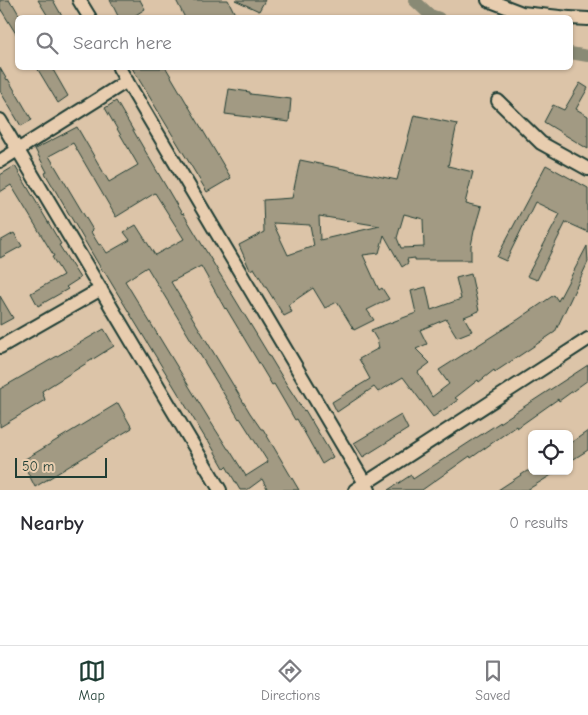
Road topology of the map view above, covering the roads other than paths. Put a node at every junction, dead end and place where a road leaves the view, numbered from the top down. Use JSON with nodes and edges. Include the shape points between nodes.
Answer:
{"nodes":[{"id":1,"x":80,"y":0,"type":"edge"},
{"id":2,"x":488,"y":0,"type":"edge"},
{"id":3,"x":88,"y":15,"type":"edge"},
{"id":4,"x":534,"y":15,"type":"edge"},
{"id":5,"x":573,"y":18,"type":"edge"},
{"id":6,"x":588,"y":19,"type":"edge"},
{"id":7,"x":120,"y":70,"type":"edge"},
{"id":8,"x":127,"y":81,"type":"junction"},
{"id":9,"x":498,"y":101,"type":"dead end"},
{"id":10,"x":0,"y":120,"type":"edge"},
{"id":11,"x":18,"y":149,"type":"junction"},
{"id":12,"x":0,"y":161,"type":"edge"},
{"id":13,"x":588,"y":169,"type":"edge"},
{"id":14,"x":101,"y":289,"type":"junction"},
{"id":15,"x":588,"y":339,"type":"edge"},
{"id":16,"x":0,"y":348,"type":"edge"},
{"id":17,"x":363,"y":488,"type":"edge"},
{"id":18,"x":220,"y":490,"type":"edge"}],
"edges":[{"from":1,"to":3,"type":"street"},
{"from":2,"to":4,"type":"street","via":[[522,14]]},
{"from":5,"to":6,"type":"street"},
{"from":7,"to":8,"type":"street"},
{"from":8,"to":11,"type":"street"},
{"from":8,"to":17,"type":"street"},
{"from":9,"to":13,"type":"street","via":[[541,143]]},
{"from":10,"to":11,"type":"street"},
{"from":11,"to":12,"type":"street"},
{"from":11,"to":14,"type":"street"},
{"from":14,"to":16,"type":"street"},
{"from":14,"to":18,"type":"street"},
{"from":15,"to":17,"type":"street"}]}
